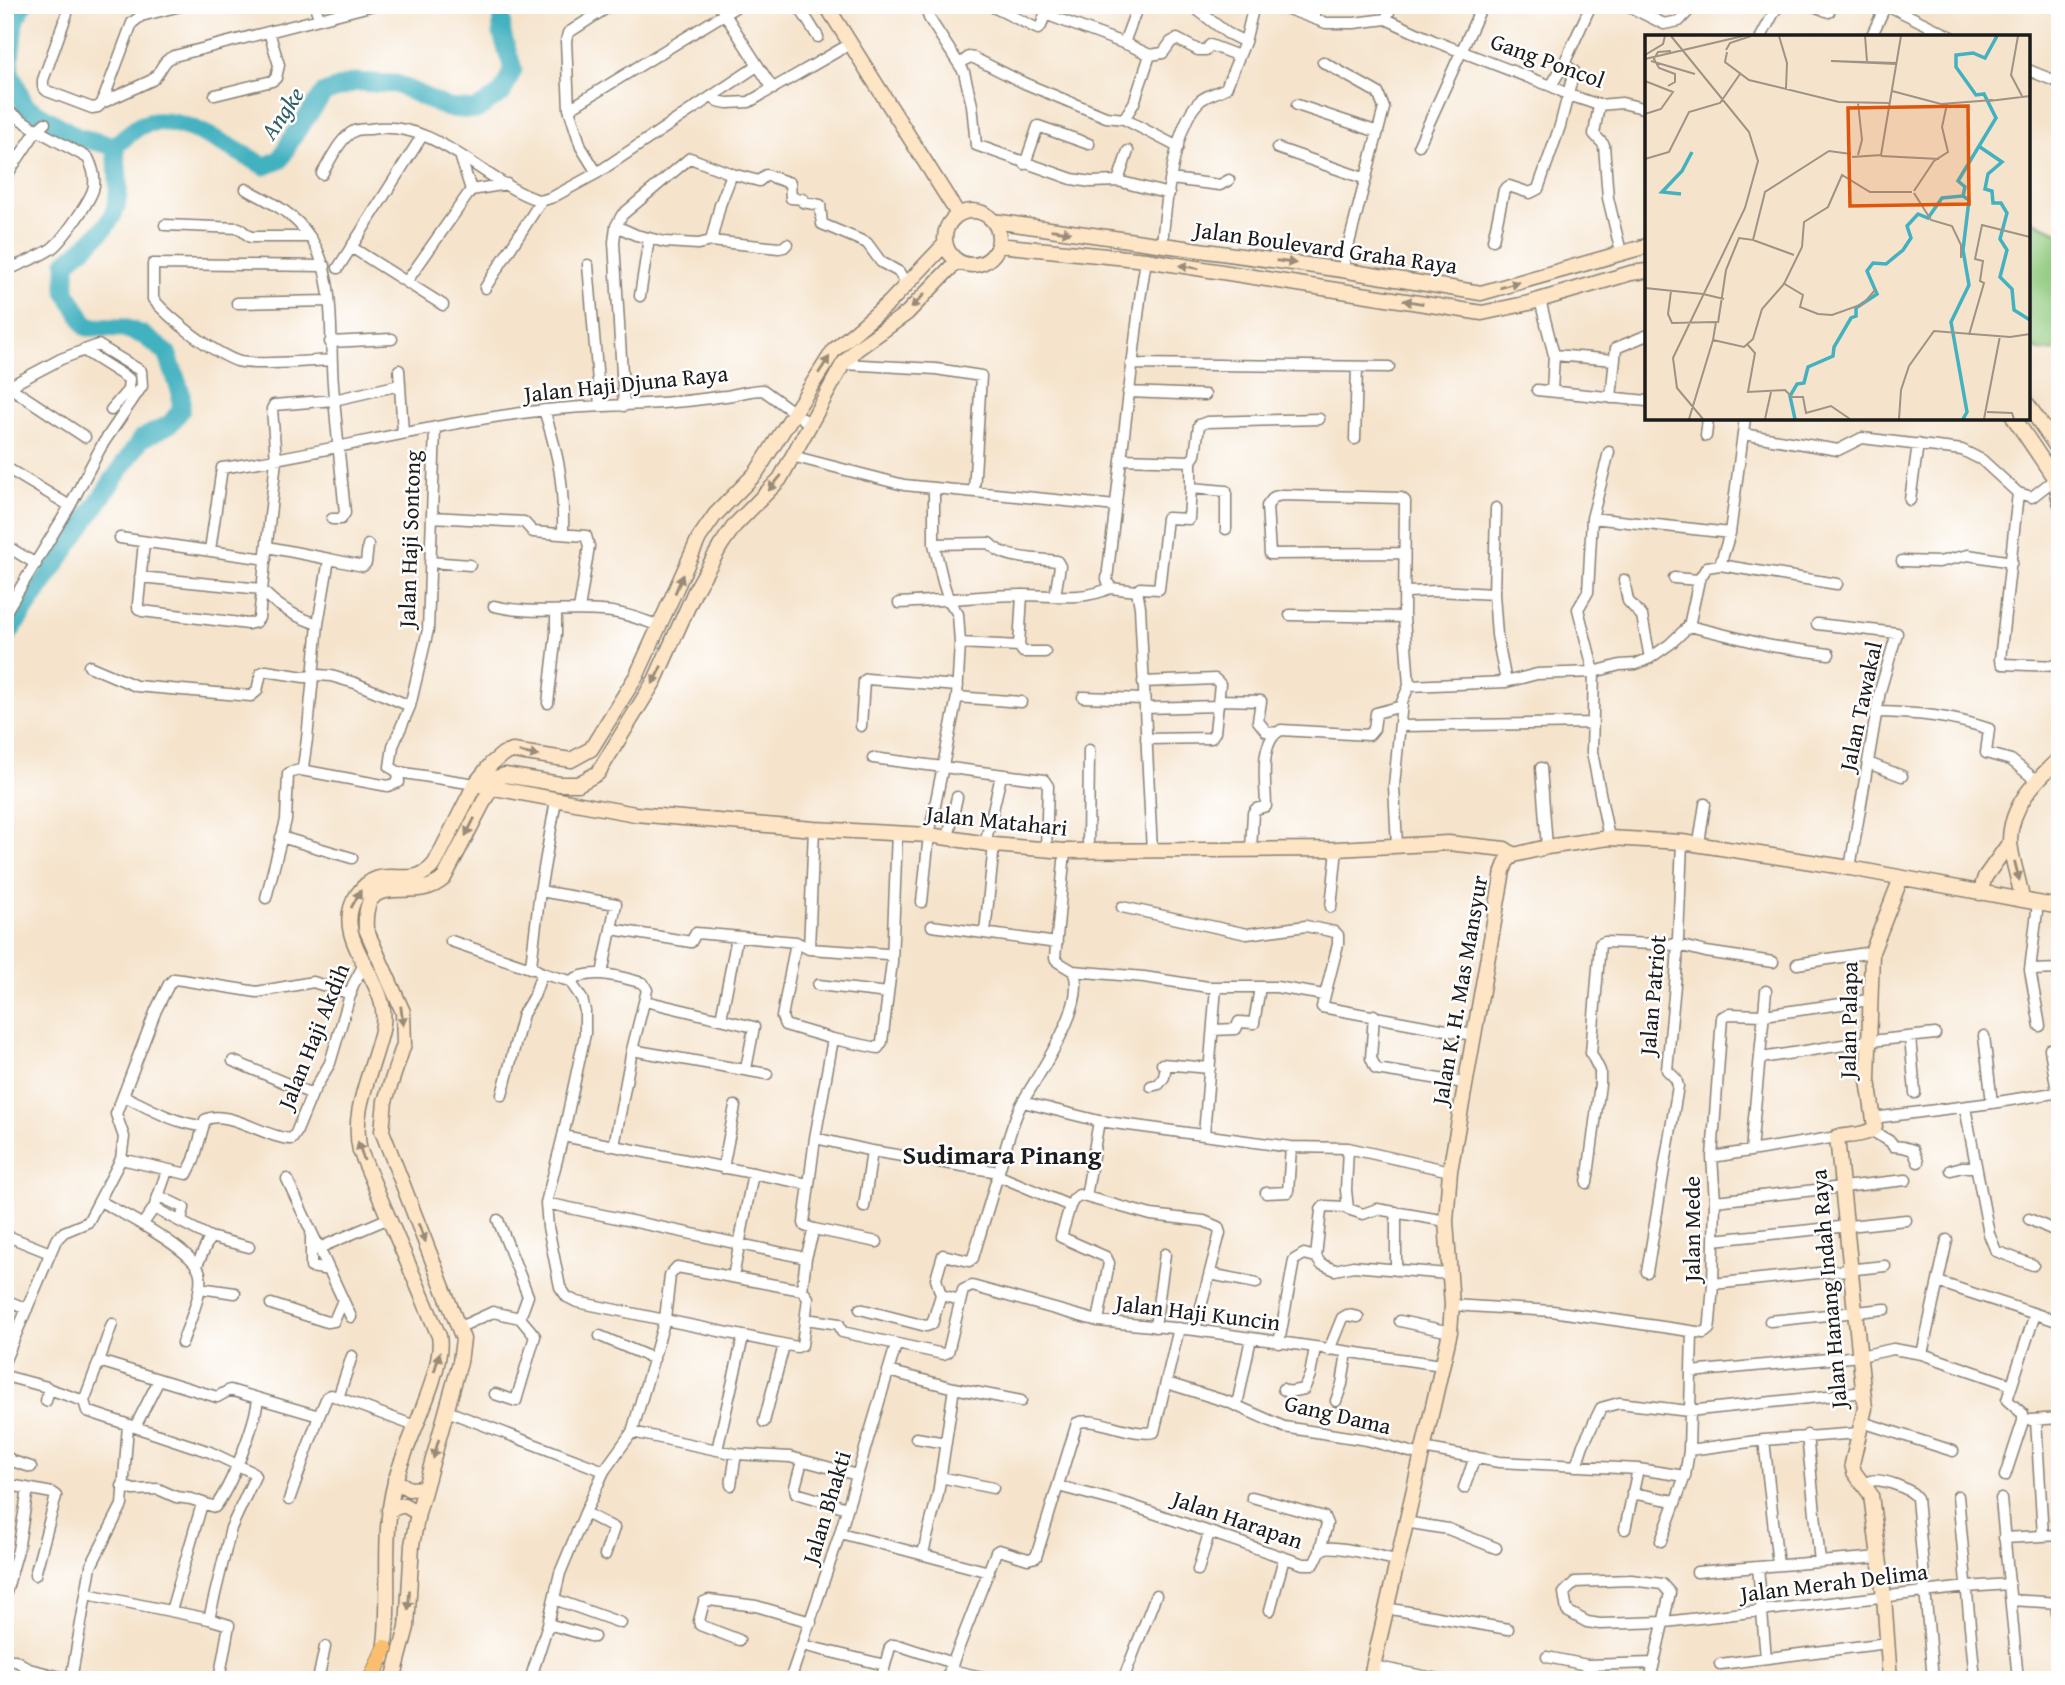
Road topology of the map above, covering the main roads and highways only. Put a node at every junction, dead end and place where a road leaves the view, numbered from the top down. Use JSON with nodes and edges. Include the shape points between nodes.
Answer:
{"nodes":[{"id":1,"x":826,"y":5,"type":"edge"},
{"id":2,"x":958,"y":214,"type":"junction"},
{"id":3,"x":993,"y":221,"type":"junction"},
{"id":4,"x":945,"y":244,"type":"junction"},
{"id":5,"x":998,"y":245,"type":"junction"},
{"id":6,"x":1645,"y":246,"type":"edge"},
{"id":7,"x":957,"y":261,"type":"junction"},
{"id":8,"x":1645,"y":271,"type":"edge"},
{"id":9,"x":1481,"y":293,"type":"junction"},
{"id":10,"x":1482,"y":313,"type":"junction"},
{"id":11,"x":865,"y":324,"type":"junction"},
{"id":12,"x":875,"y":336,"type":"junction"},
{"id":13,"x":2030,"y":408,"type":"edge"},
{"id":14,"x":2016,"y":420,"type":"edge"},
{"id":15,"x":2060,"y":452,"type":"edge"},
{"id":16,"x":2056,"y":473,"type":"edge"},
{"id":17,"x":2060,"y":502,"type":"edge"},
{"id":18,"x":2060,"y":758,"type":"edge"},
{"id":19,"x":483,"y":785,"type":"junction"},
{"id":20,"x":2010,"y":842,"type":"junction"},
{"id":21,"x":1514,"y":855,"type":"junction"},
{"id":22,"x":1901,"y":878,"type":"junction"},
{"id":23,"x":1980,"y":892,"type":"junction"},
{"id":24,"x":2022,"y":900,"type":"junction"},
{"id":25,"x":2060,"y":907,"type":"edge"},
{"id":26,"x":1837,"y":1137,"type":"joint"},
{"id":27,"x":412,"y":1208,"type":"junction"},
{"id":28,"x":389,"y":1219,"type":"junction"},
{"id":29,"x":396,"y":1480,"type":"junction"},
{"id":30,"x":425,"y":1488,"type":"junction"},
{"id":31,"x":389,"y":1510,"type":"junction"},
{"id":32,"x":418,"y":1513,"type":"junction"},
{"id":33,"x":385,"y":1648,"type":"junction"},
{"id":34,"x":1371,"y":1673,"type":"edge"},
{"id":35,"x":371,"y":1680,"type":"edge"},
{"id":36,"x":379,"y":1680,"type":"edge"},
{"id":37,"x":393,"y":1680,"type":"edge"},
{"id":38,"x":1890,"y":1680,"type":"edge"}],
"edges":[{"from":1,"to":2,"type":"main road"},
{"from":2,"to":3,"type":"main road","via":[[973,211]]},
{"from":2,"to":4,"type":"main road","via":[[947,227]]},
{"from":3,"to":5,"type":"main road","via":[[999,232]]},
{"from":3,"to":9,"type":"main road","name":"Jalan Boulevard Graha Raya","one_way":true},
{"from":4,"to":7,"type":"main road"},
{"from":4,"to":11,"type":"main road"},
{"from":5,"to":7,"type":"main road","via":[[991,257],[978,264]]},
{"from":10,"to":5,"type":"main road","name":"Jalan Boulevard Graha Raya","one_way":true,"via":[[1146,260]]},
{"from":9,"to":6,"type":"main road","name":"Jalan Boulevard Graha Raya","one_way":true},
{"from":7,"to":12,"type":"main road","one_way":true,"via":[[907,313]]},
{"from":8,"to":10,"type":"main road","name":"Jalan Boulevard Graha Raya"},
{"from":9,"to":10,"type":"main road"},
{"from":11,"to":12,"type":"main road"},
{"from":19,"to":11,"type":"main road","one_way":true,"via":[[491,764],[503,754],[513,751],[571,760],[591,748],[637,675],[699,538],[756,473],[827,359]]},
{"from":12,"to":19,"type":"main road","one_way":true,"via":[[843,364],[779,480],[721,545],[655,680],[598,774],[578,784],[505,775]]},
{"from":13,"to":15,"type":"main road"},
{"from":14,"to":16,"type":"main road"},
{"from":16,"to":17,"type":"main road"},
{"from":18,"to":20,"type":"main road","via":[[2025,794],[2013,817]]},
{"from":19,"to":21,"type":"main road","name":"Jalan Matahari","via":[[635,814],[897,832],[1065,851],[1337,849],[1448,843],[1505,849]]},
{"from":19,"to":27,"type":"main road","one_way":true,"via":[[444,878],[426,890],[380,891],[365,916],[366,929],[403,1012],[404,1044],[385,1101],[382,1131]]},
{"from":28,"to":19,"type":"main road","one_way":true,"via":[[356,1134],[384,1023],[383,1006],[355,945],[349,913],[366,883],[378,877],[427,873]]},
{"from":20,"to":23,"type":"main road"},
{"from":20,"to":24,"type":"main road","one_way":true},
{"from":21,"to":22,"type":"main road","name":"Jalan K. H. Mas Mansyur","via":[[1608,838],[1699,843]]},
{"from":21,"to":34,"type":"main road","name":"Jalan K. H. Mas Mansyur","via":[[1503,871],[1450,1171],[1446,1221],[1450,1332]]},
{"from":22,"to":23,"type":"main road","name":"Jalan K. H. Mas Mansyur"},
{"from":22,"to":26,"type":"main road","name":"Jalan Palapa","via":[[1872,952],[1868,1080],[1872,1124]]},
{"from":23,"to":24,"type":"main road","name":"Jalan K. H. Mas Mansyur"},
{"from":24,"to":25,"type":"main road","name":"Jalan K. H. Mas Mansyur"},
{"from":26,"to":38,"type":"main road","name":"Jalan Hanang Indah Raya","via":[[1865,1408],[1852,1464],[1871,1495]]},
{"from":27,"to":28,"type":"main road"},
{"from":27,"to":30,"type":"main road","one_way":true,"via":[[460,1327],[463,1350]]},
{"from":29,"to":28,"type":"main road","one_way":true,"via":[[441,1346]]},
{"from":29,"to":30,"type":"main road","via":[[409,1489]]},
{"from":29,"to":31,"type":"main road"},
{"from":30,"to":32,"type":"main road"},
{"from":31,"to":32,"type":"main road","via":[[404,1505]]},
{"from":31,"to":33,"type":"main road"},
{"from":32,"to":37,"type":"main road","one_way":true,"via":[[407,1627]]},
{"from":33,"to":35,"type":"main road"},
{"from":33,"to":36,"type":"main road"}]}
